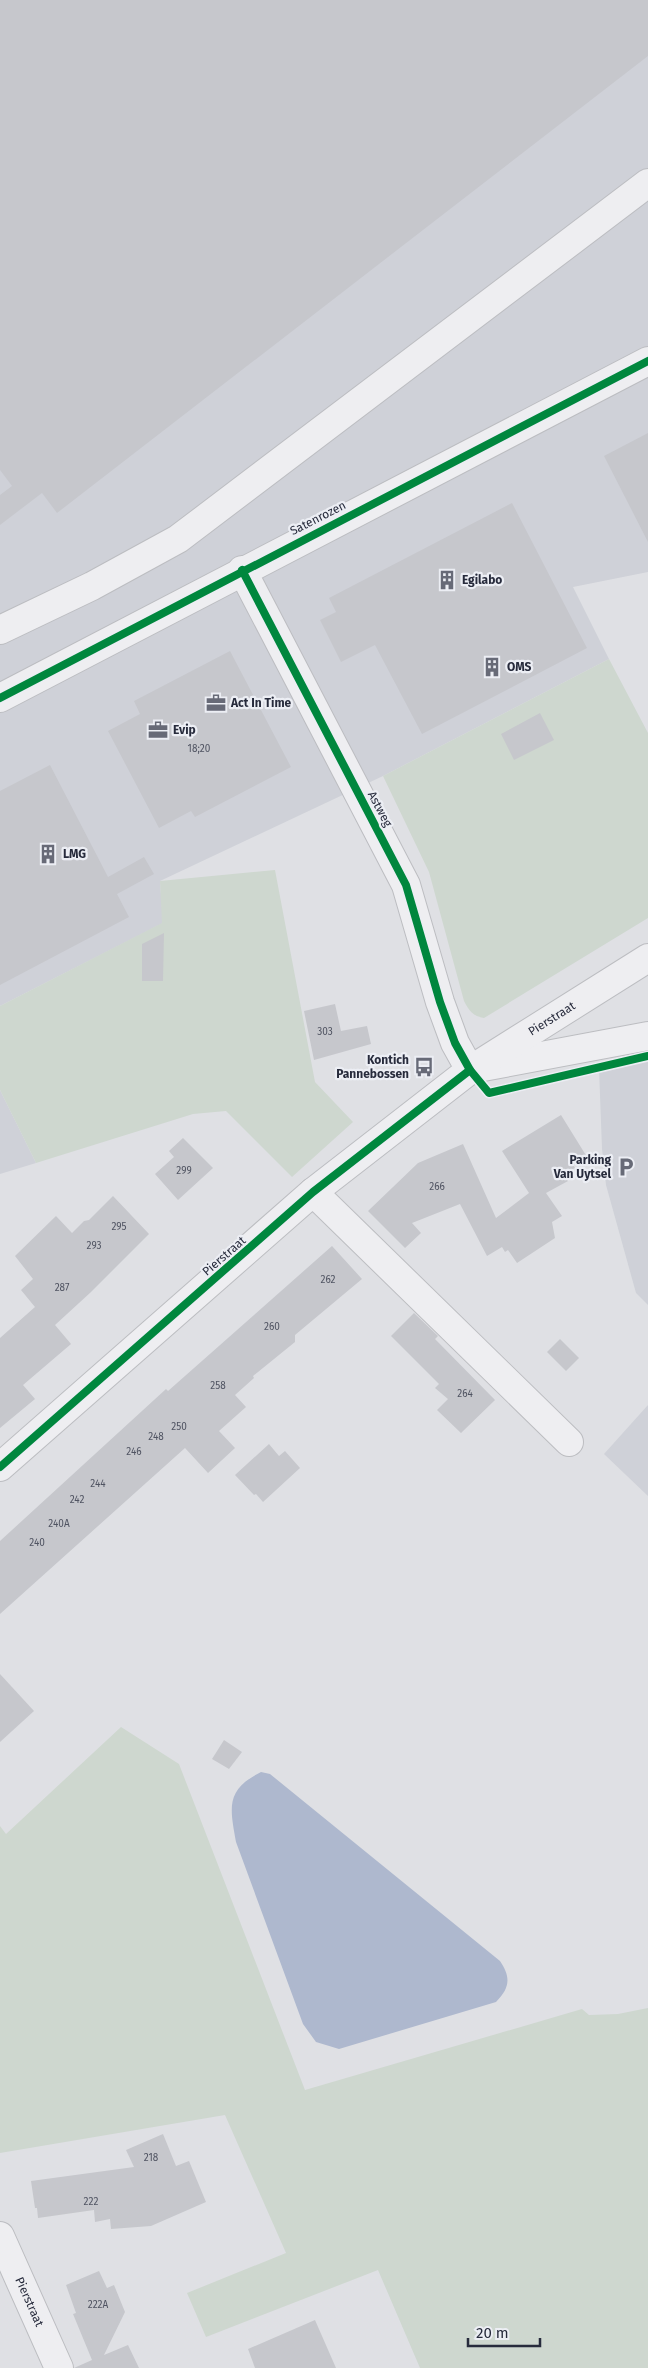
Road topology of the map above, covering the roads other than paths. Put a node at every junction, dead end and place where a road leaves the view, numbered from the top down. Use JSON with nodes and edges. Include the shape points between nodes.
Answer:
{"nodes":[{"id":1,"x":648,"y":182,"type":"edge"},
{"id":2,"x":648,"y":361,"type":"edge"},
{"id":3,"x":242,"y":570,"type":"junction"},
{"id":4,"x":0,"y":630,"type":"edge"},
{"id":5,"x":0,"y":698,"type":"edge"},
{"id":6,"x":648,"y":958,"type":"edge"},
{"id":7,"x":648,"y":1036,"type":"edge"},
{"id":8,"x":470,"y":1070,"type":"junction"},
{"id":9,"x":313,"y":1192,"type":"junction"},
{"id":10,"x":569,"y":1442,"type":"dead end"},
{"id":11,"x":0,"y":1467,"type":"edge"},
{"id":12,"x":0,"y":2236,"type":"edge"},
{"id":13,"x":58,"y":2368,"type":"edge"}],
"edges":[{"from":1,"to":4,"type":"street","via":[[178,539],[92,586]]},
{"from":2,"to":3,"type":"street","name":"Satenrozen"},
{"from":3,"to":5,"type":"street","name":"Satenrozen"},
{"from":3,"to":8,"type":"street","name":"Astweg","via":[[406,886],[454,1043]]},
{"from":6,"to":8,"type":"street","name":"Pierstraat"},
{"from":7,"to":8,"type":"street"},
{"from":8,"to":9,"type":"street","name":"Pierstraat"},
{"from":9,"to":10,"type":"street"},
{"from":9,"to":11,"type":"street","name":"Pierstraat"},
{"from":12,"to":13,"type":"street","name":"Pierstraat"}]}
